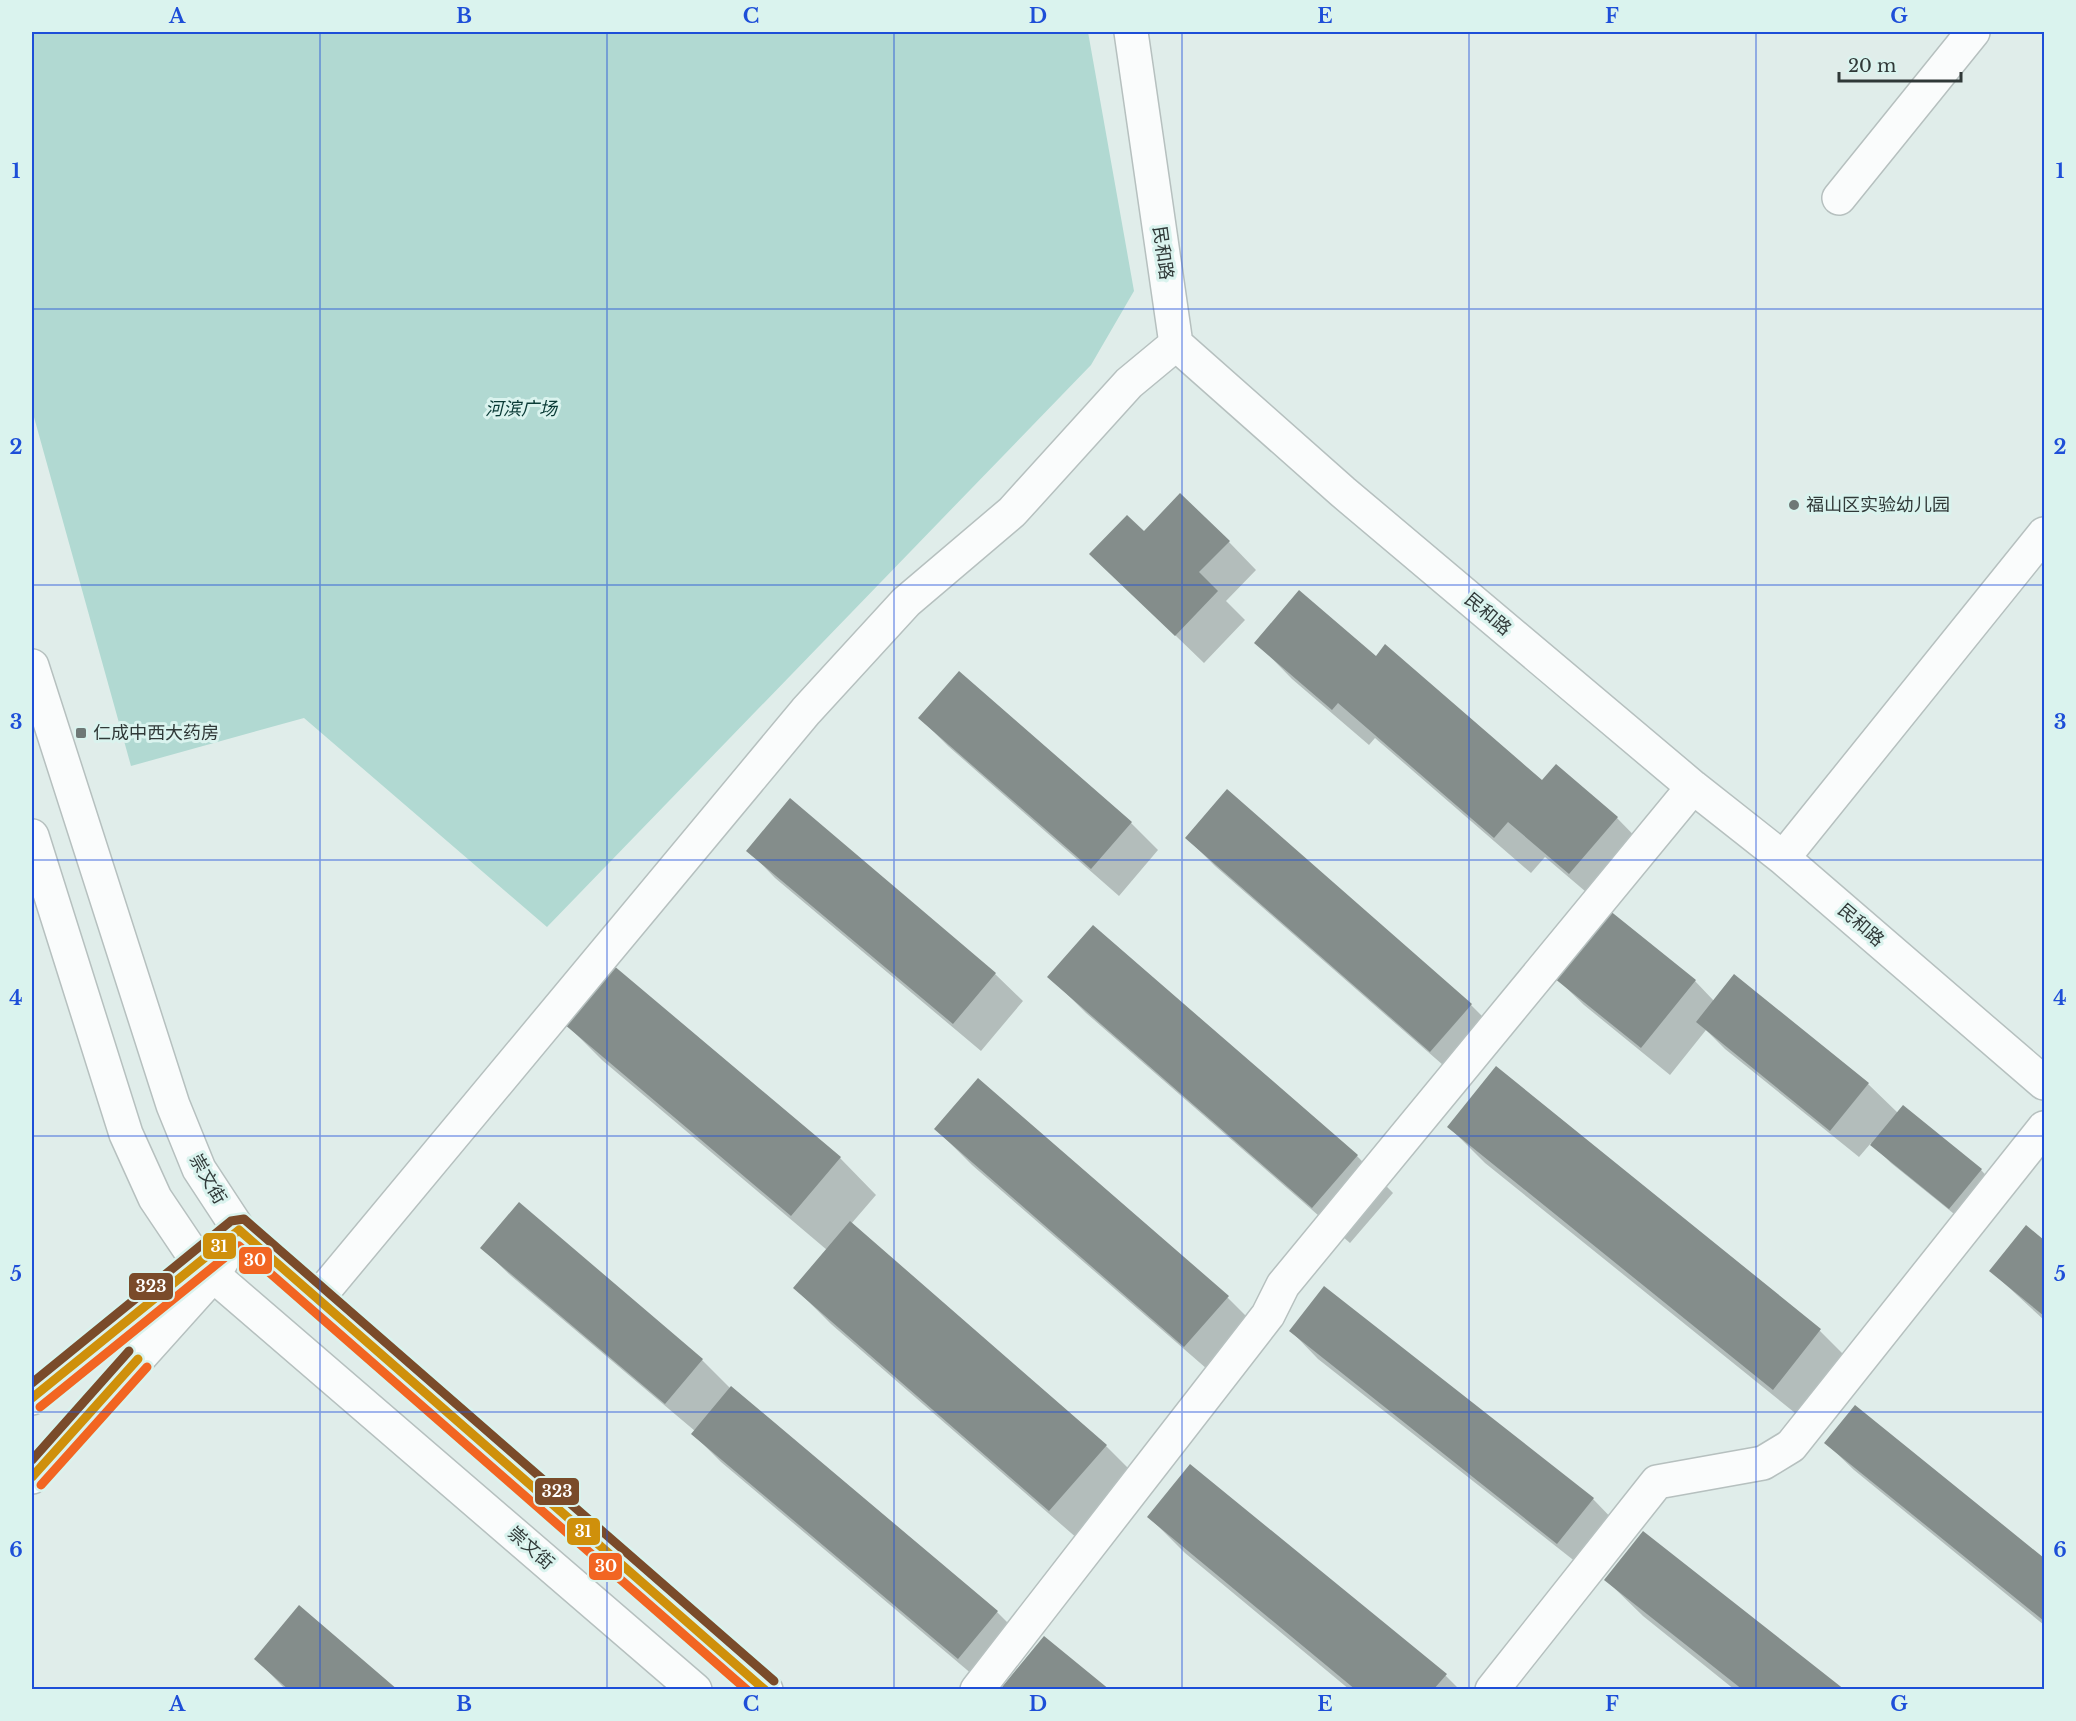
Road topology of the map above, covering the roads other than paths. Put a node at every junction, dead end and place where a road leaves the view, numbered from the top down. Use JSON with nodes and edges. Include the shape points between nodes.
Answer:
{"nodes":[{"id":1,"x":1131,"y":32,"type":"edge"},
{"id":2,"x":1973,"y":32,"type":"edge"},
{"id":3,"x":1839,"y":198,"type":"dead end"},
{"id":4,"x":1176,"y":344,"type":"junction"},
{"id":5,"x":2044,"y":534,"type":"edge"},
{"id":6,"x":32,"y":666,"type":"edge"},
{"id":7,"x":1693,"y":786,"type":"junction"},
{"id":8,"x":32,"y":836,"type":"edge"},
{"id":9,"x":1783,"y":858,"type":"junction"},
{"id":10,"x":2044,"y":1083,"type":"edge"},
{"id":11,"x":2044,"y":1128,"type":"edge"},
{"id":12,"x":239,"y":1230,"type":"junction"},
{"id":13,"x":206,"y":1268,"type":"junction"},
{"id":14,"x":317,"y":1299,"type":"junction"},
{"id":15,"x":32,"y":1398,"type":"edge"},
{"id":16,"x":32,"y":1477,"type":"edge"},
{"id":17,"x":694,"y":1689,"type":"edge"},
{"id":18,"x":766,"y":1689,"type":"edge"},
{"id":19,"x":976,"y":1689,"type":"edge"},
{"id":20,"x":1492,"y":1689,"type":"edge"}],
"edges":[{"from":1,"to":4,"type":"street","name":"民和路"},
{"from":2,"to":3,"type":"street"},
{"from":4,"to":7,"type":"street","name":"民和路","via":[[1343,492]]},
{"from":4,"to":14,"type":"street","via":[[1129,383],[1012,512],[906,602],[806,711]]},
{"from":5,"to":9,"type":"street"},
{"from":6,"to":12,"type":"street","name":"崇文街","via":[[173,1105],[199,1169]]},
{"from":7,"to":9,"type":"street","name":"民和路"},
{"from":7,"to":19,"type":"street","via":[[1283,1285],[1268,1315]]},
{"from":8,"to":13,"type":"street","name":"崇文街","via":[[126,1134],[155,1198]]},
{"from":9,"to":10,"type":"street","name":"民和路"},
{"from":11,"to":20,"type":"street","via":[[1791,1446],[1763,1463],[1657,1482]]},
{"from":12,"to":13,"type":"street"},
{"from":12,"to":14,"type":"street","name":"崇文街"},
{"from":13,"to":15,"type":"street"},
{"from":13,"to":16,"type":"street"},
{"from":13,"to":17,"type":"street","name":"崇文街"},
{"from":14,"to":18,"type":"street","name":"崇文街"}]}
